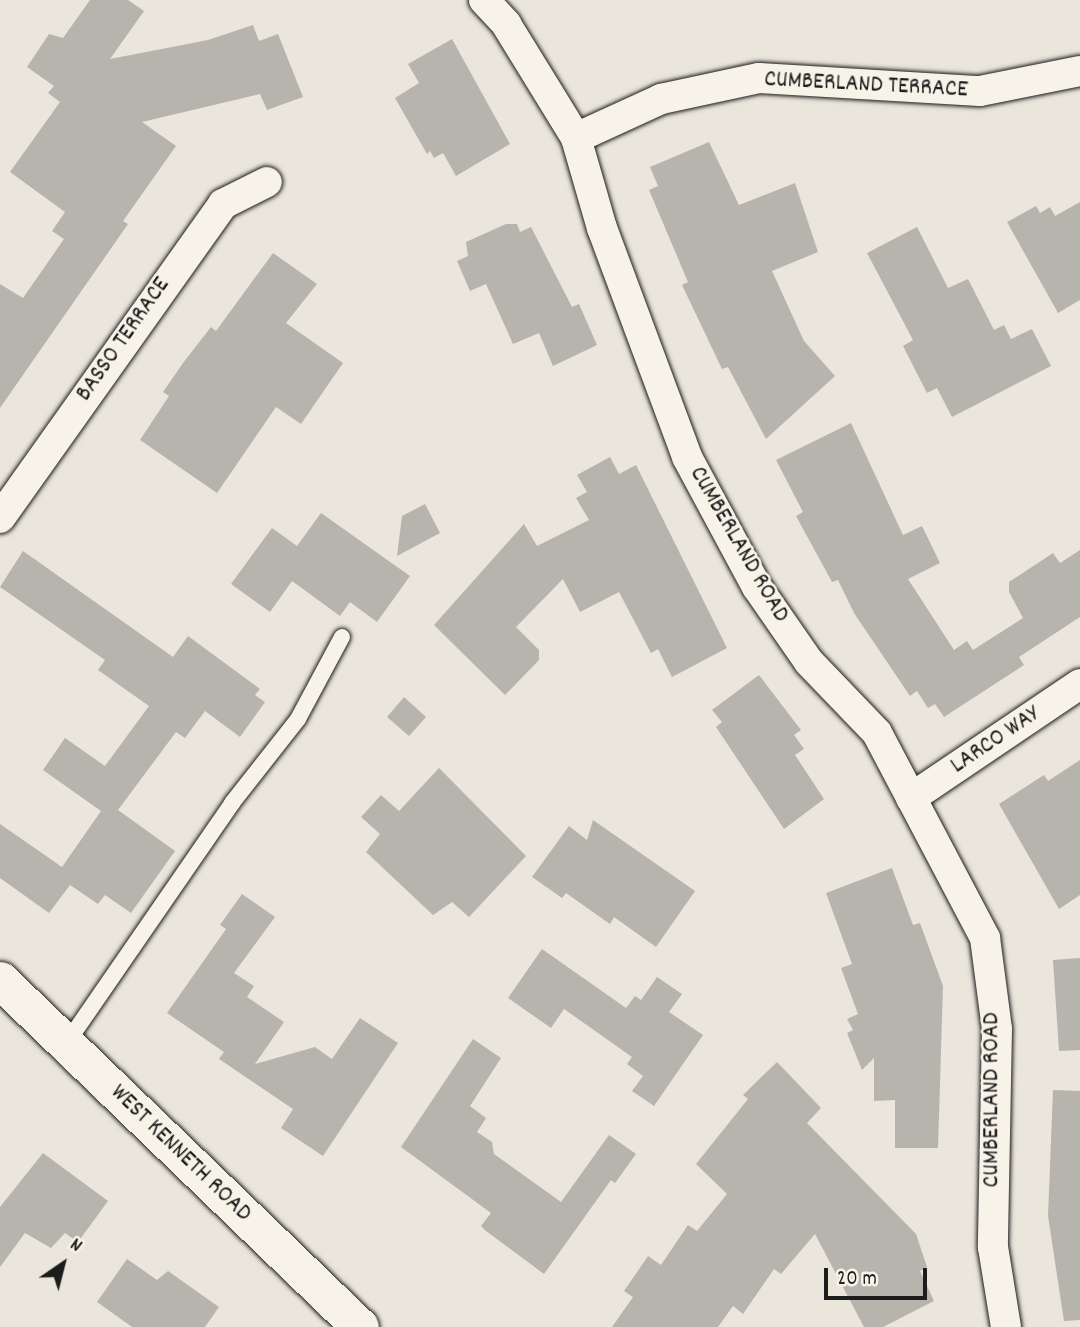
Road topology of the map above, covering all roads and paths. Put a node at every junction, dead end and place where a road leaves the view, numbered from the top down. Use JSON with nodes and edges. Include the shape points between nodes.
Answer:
{"nodes":[{"id":1,"x":484,"y":0,"type":"edge"},
{"id":2,"x":1080,"y":71,"type":"edge"},
{"id":3,"x":576,"y":138,"type":"junction"},
{"id":4,"x":267,"y":182,"type":"dead end"},
{"id":5,"x":0,"y":518,"type":"edge"},
{"id":6,"x":342,"y":637,"type":"dead end"},
{"id":7,"x":1080,"y":684,"type":"edge"},
{"id":8,"x":911,"y":798,"type":"junction"},
{"id":9,"x":0,"y":980,"type":"edge"},
{"id":10,"x":66,"y":1044,"type":"junction"},
{"id":11,"x":360,"y":1327,"type":"edge"},
{"id":12,"x":1006,"y":1327,"type":"edge"}],
"edges":[{"from":1,"to":3,"type":"street","name":"CUMBERLAND ROAD","via":[[506,24]]},
{"from":2,"to":3,"type":"street","name":"CUMBERLAND TERRACE","via":[[979,92],[759,78],[661,99]]},
{"from":3,"to":8,"type":"street","name":"CUMBERLAND ROAD","via":[[602,229],[687,457],[757,587],[809,662],[877,733]]},
{"from":4,"to":5,"type":"street","name":"BASSO TERRACE","via":[[223,204]]},
{"from":6,"to":10,"type":"lane","via":[[298,719],[232,803]]},
{"from":7,"to":8,"type":"street","name":"LARCO WAY"},
{"from":8,"to":12,"type":"street","name":"CUMBERLAND ROAD","via":[[985,938],[997,1029],[993,1247]]},
{"from":9,"to":10,"type":"street","name":"WEST KENNETH ROAD"},
{"from":10,"to":11,"type":"street","name":"WEST KENNETH ROAD"}]}
